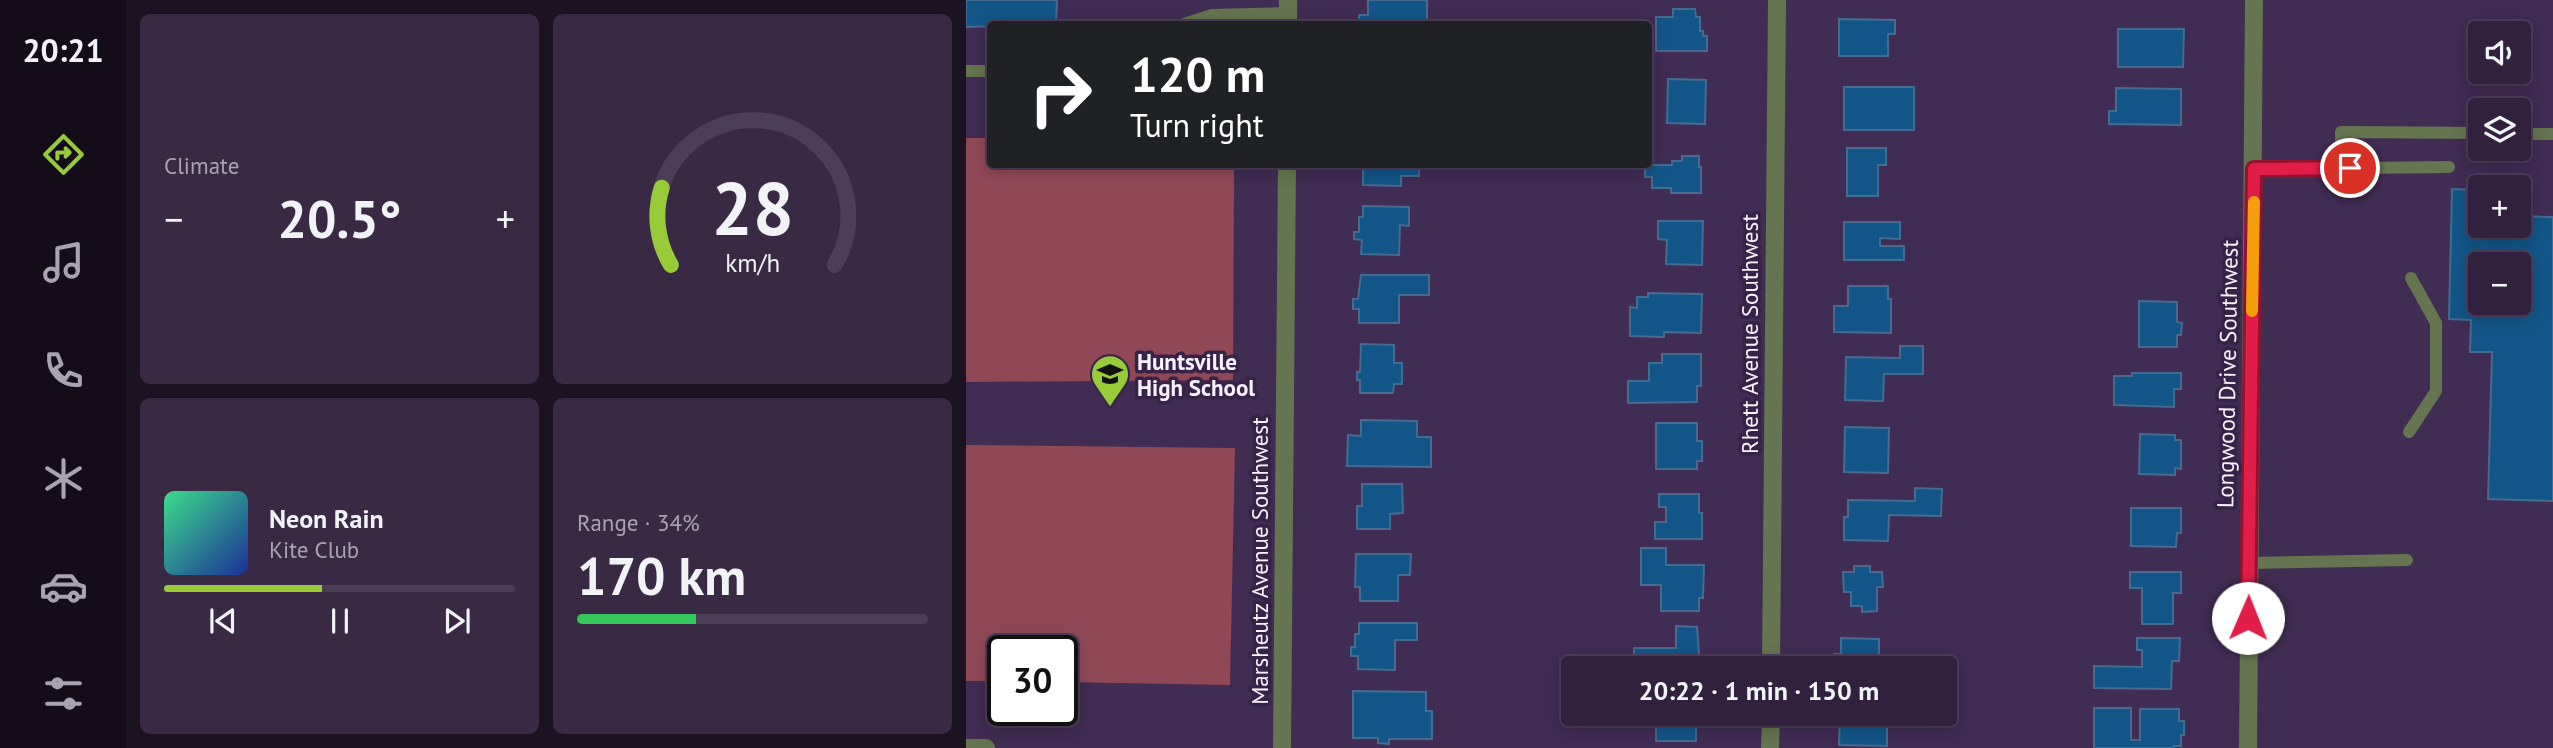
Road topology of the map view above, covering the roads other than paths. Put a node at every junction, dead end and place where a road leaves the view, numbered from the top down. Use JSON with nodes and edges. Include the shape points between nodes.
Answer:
{"nodes":[{"id":1,"x":1777,"y":0,"type":"edge"},
{"id":2,"x":2254,"y":0,"type":"edge"},
{"id":3,"x":1288,"y":13,"type":"edge"},
{"id":4,"x":1193,"y":21,"type":"edge"},
{"id":5,"x":966,"y":71,"type":"edge"},
{"id":6,"x":987,"y":71,"type":"edge"},
{"id":7,"x":2468,"y":133,"type":"edge"},
{"id":8,"x":2531,"y":134,"type":"edge"},
{"id":9,"x":2553,"y":134,"type":"edge"},
{"id":10,"x":2449,"y":167,"type":"dead end"},
{"id":11,"x":1287,"y":168,"type":"edge"},
{"id":12,"x":2341,"y":168,"type":"junction"},
{"id":13,"x":2254,"y":169,"type":"junction"},
{"id":14,"x":2411,"y":278,"type":"dead end"},
{"id":15,"x":2409,"y":432,"type":"dead end"},
{"id":16,"x":2407,"y":560,"type":"dead end"},
{"id":17,"x":2249,"y":563,"type":"junction"},
{"id":18,"x":1771,"y":656,"type":"edge"},
{"id":19,"x":1771,"y":726,"type":"edge"},
{"id":20,"x":966,"y":748,"type":"edge"},
{"id":21,"x":986,"y":748,"type":"edge"},
{"id":22,"x":1283,"y":748,"type":"edge"},
{"id":23,"x":1770,"y":748,"type":"edge"},
{"id":24,"x":2248,"y":748,"type":"edge"}],
"edges":[{"from":1,"to":18,"type":"street","name":"Rhett Avenue Southwest"},
{"from":2,"to":13,"type":"street","name":"Longwood Drive Southwest"},
{"from":3,"to":4,"type":"lane","via":[[1212,15]]},
{"from":5,"to":6,"type":"lane"},
{"from":7,"to":12,"type":"lane","via":[[2341,132]]},
{"from":8,"to":9,"type":"lane"},
{"from":10,"to":12,"type":"lane"},
{"from":11,"to":22,"type":"street","name":"Marsheutz Avenue Southwest"},
{"from":12,"to":13,"type":"lane"},
{"from":13,"to":17,"type":"street","name":"Longwood Drive Southwest"},
{"from":14,"to":15,"type":"lane","via":[[2436,323],[2436,391]]},
{"from":16,"to":17,"type":"lane"},
{"from":17,"to":24,"type":"street","name":"Longwood Drive Southwest"},
{"from":19,"to":23,"type":"street"},
{"from":20,"to":21,"type":"street"}]}
